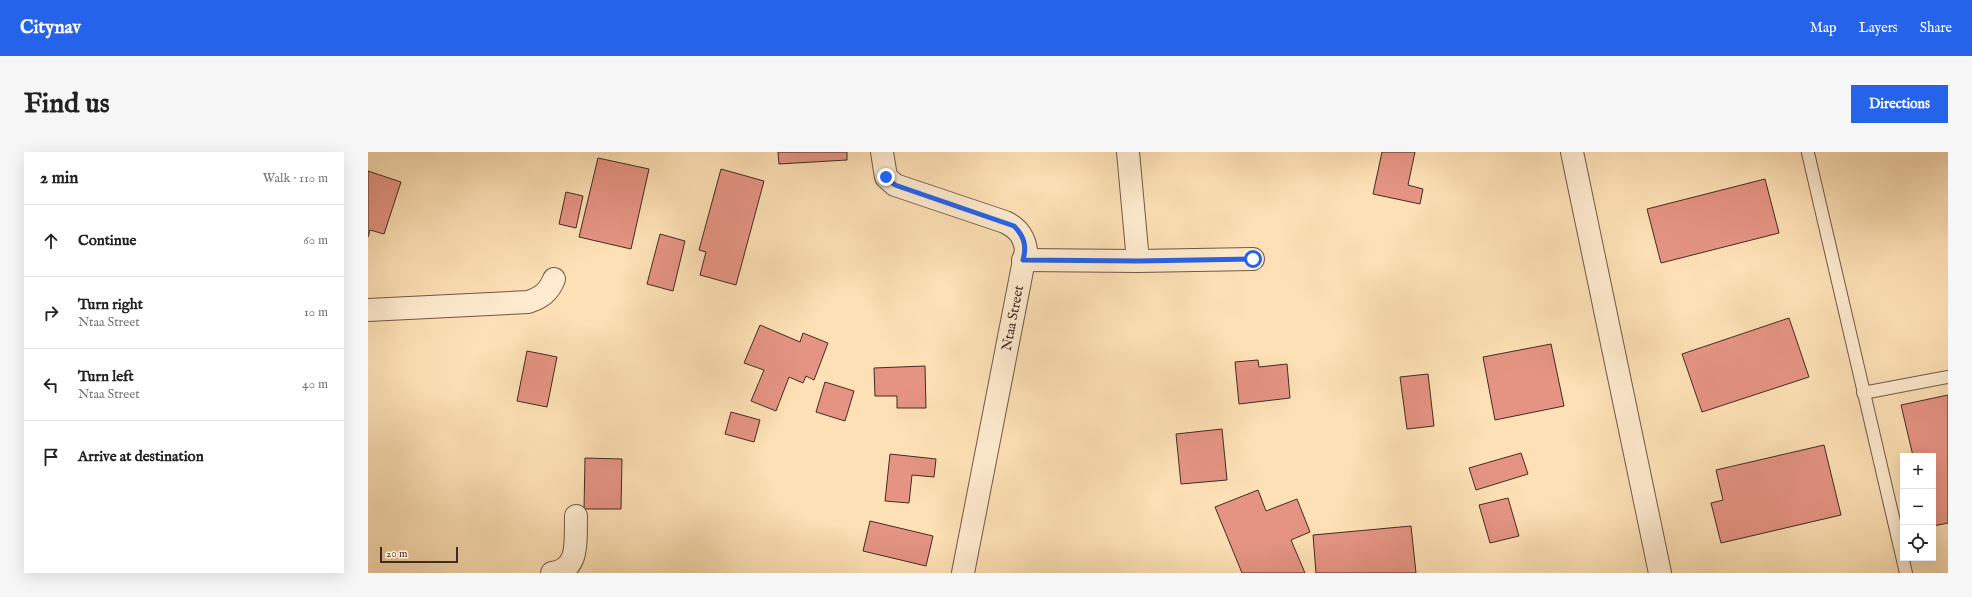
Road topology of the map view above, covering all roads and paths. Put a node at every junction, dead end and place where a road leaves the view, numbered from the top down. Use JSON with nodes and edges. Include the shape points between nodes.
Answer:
{"nodes":[{"id":1,"x":882,"y":152,"type":"edge"},
{"id":2,"x":1128,"y":152,"type":"edge"},
{"id":3,"x":1572,"y":152,"type":"edge"},
{"id":4,"x":1808,"y":153,"type":"dead end"},
{"id":5,"x":1253,"y":259,"type":"dead end"},
{"id":6,"x":1023,"y":260,"type":"junction"},
{"id":7,"x":1138,"y":261,"type":"junction"},
{"id":8,"x":554,"y":278,"type":"dead end"},
{"id":9,"x":368,"y":310,"type":"edge"},
{"id":10,"x":1948,"y":377,"type":"edge"},
{"id":11,"x":1863,"y":393,"type":"junction"},
{"id":12,"x":576,"y":516,"type":"dead end"},
{"id":13,"x":552,"y":573,"type":"edge"},
{"id":14,"x":963,"y":573,"type":"edge"},
{"id":15,"x":1660,"y":573,"type":"edge"},
{"id":16,"x":1906,"y":573,"type":"edge"}],
"edges":[{"from":1,"to":6,"type":"street","name":"Ntaa Street","via":[[886,177],[895,185],[1014,226],[1024,241],[1026,250]]},
{"from":2,"to":7,"type":"street"},
{"from":3,"to":15,"type":"street"},
{"from":4,"to":11,"type":"lane"},
{"from":5,"to":7,"type":"street"},
{"from":6,"to":7,"type":"street"},
{"from":6,"to":14,"type":"street","name":"Ntaa Street"},
{"from":8,"to":9,"type":"street","via":[[545,294],[537,300],[528,302]]},
{"from":10,"to":11,"type":"lane"},
{"from":11,"to":16,"type":"lane"},
{"from":12,"to":13,"type":"street","via":[[575,556],[564,571]]}]}
